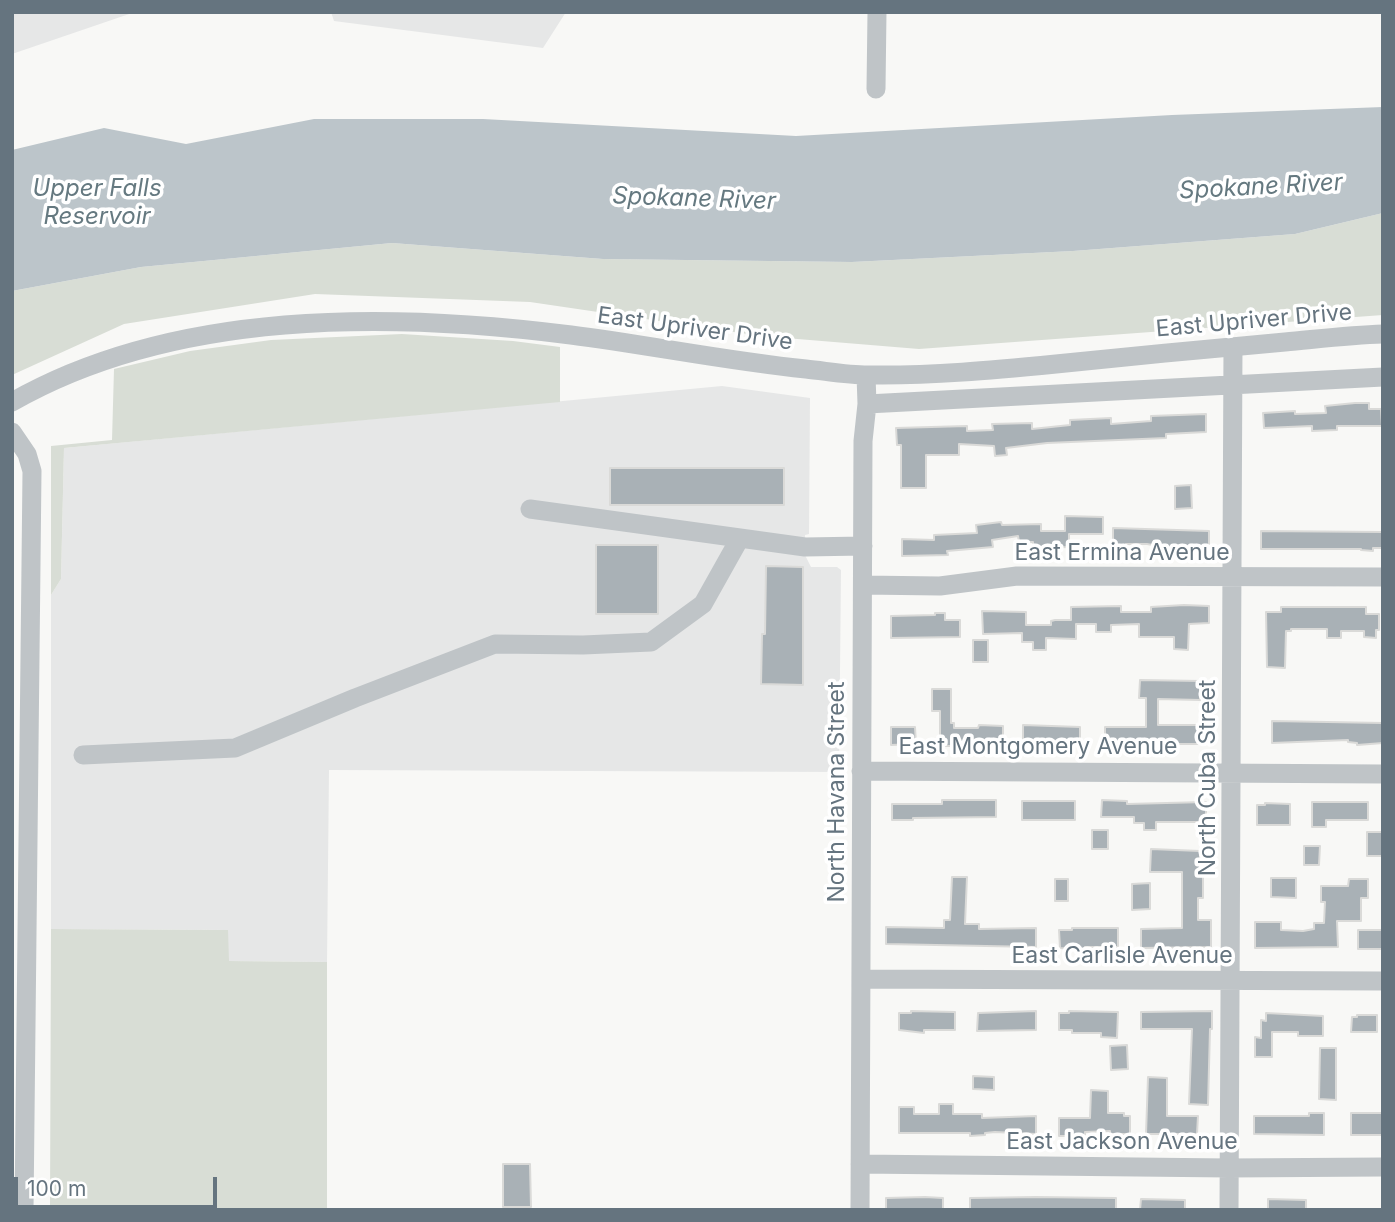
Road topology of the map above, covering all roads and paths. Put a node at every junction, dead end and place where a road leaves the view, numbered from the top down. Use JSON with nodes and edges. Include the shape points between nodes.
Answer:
{"nodes":[{"id":1,"x":877,"y":12,"type":"edge"},
{"id":2,"x":876,"y":89,"type":"dead end"},
{"id":3,"x":1383,"y":334,"type":"edge"},
{"id":4,"x":1233,"y":347,"type":"junction"},
{"id":5,"x":866,"y":375,"type":"junction"},
{"id":6,"x":1383,"y":377,"type":"edge"},
{"id":7,"x":1233,"y":387,"type":"junction"},
{"id":8,"x":12,"y":402,"type":"edge"},
{"id":9,"x":867,"y":404,"type":"junction"},
{"id":10,"x":12,"y":432,"type":"edge"},
{"id":11,"x":530,"y":509,"type":"dead end"},
{"id":12,"x":740,"y":538,"type":"junction"},
{"id":13,"x":863,"y":546,"type":"junction"},
{"id":14,"x":1233,"y":576,"type":"junction"},
{"id":15,"x":1383,"y":577,"type":"edge"},
{"id":16,"x":863,"y":585,"type":"junction"},
{"id":17,"x":20,"y":658,"type":"edge"},
{"id":18,"x":83,"y":755,"type":"dead end"},
{"id":19,"x":861,"y":771,"type":"junction"},
{"id":20,"x":1233,"y":772,"type":"junction"},
{"id":21,"x":1383,"y":774,"type":"edge"},
{"id":22,"x":19,"y":901,"type":"edge"},
{"id":23,"x":19,"y":945,"type":"edge"},
{"id":24,"x":860,"y":979,"type":"junction"},
{"id":25,"x":1230,"y":981,"type":"junction"},
{"id":26,"x":1383,"y":981,"type":"edge"},
{"id":27,"x":860,"y":1164,"type":"junction"},
{"id":28,"x":1383,"y":1167,"type":"edge"},
{"id":29,"x":1230,"y":1168,"type":"junction"},
{"id":30,"x":18,"y":1178,"type":"edge"},
{"id":31,"x":24,"y":1210,"type":"edge"},
{"id":32,"x":860,"y":1210,"type":"edge"},
{"id":33,"x":1229,"y":1210,"type":"edge"}],
"edges":[{"from":1,"to":2,"type":"street"},
{"from":3,"to":4,"type":"street","name":"East Upriver Drive"},
{"from":4,"to":5,"type":"street","name":"East Upriver Drive","via":[[966,372]]},
{"from":4,"to":7,"type":"street","name":"North Cuba Street"},
{"from":5,"to":8,"type":"street","name":"East Upriver Drive","via":[[462,323],[376,322],[239,331],[177,342],[105,359]]},
{"from":5,"to":9,"type":"street","name":"North Havana Street"},
{"from":6,"to":7,"type":"street"},
{"from":7,"to":9,"type":"street"},
{"from":7,"to":14,"type":"street","name":"North Cuba Street"},
{"from":9,"to":13,"type":"street","name":"North Havana Street"},
{"from":10,"to":17,"type":"street","via":[[32,471]]},
{"from":11,"to":12,"type":"street"},
{"from":12,"to":13,"type":"street","via":[[805,547]]},
{"from":12,"to":18,"type":"street","via":[[703,604],[651,642],[495,644],[235,748]]},
{"from":13,"to":16,"type":"street","name":"North Havana Street"},
{"from":14,"to":15,"type":"street","name":"East Ermina Avenue"},
{"from":14,"to":16,"type":"street","name":"East Ermina Avenue","via":[[1017,576],[940,586]]},
{"from":14,"to":20,"type":"street","name":"North Cuba Street"},
{"from":16,"to":19,"type":"street","name":"North Havana Street"},
{"from":17,"to":22,"type":"street"},
{"from":19,"to":20,"type":"street","name":"East Montgomery Avenue"},
{"from":19,"to":24,"type":"street","name":"North Havana Street"},
{"from":20,"to":21,"type":"street","name":"East Montgomery Avenue"},
{"from":20,"to":25,"type":"street","name":"North Cuba Street"},
{"from":22,"to":23,"type":"street"},
{"from":23,"to":30,"type":"street"},
{"from":24,"to":25,"type":"street","name":"East Carlisle Avenue"},
{"from":24,"to":27,"type":"street","name":"North Havana Street"},
{"from":25,"to":26,"type":"street","name":"East Carlisle Avenue"},
{"from":25,"to":29,"type":"street","name":"North Cuba Street"},
{"from":27,"to":29,"type":"street","name":"East Jackson Avenue"},
{"from":27,"to":32,"type":"street","name":"North Havana Street"},
{"from":28,"to":29,"type":"street","name":"East Jackson Avenue"},
{"from":29,"to":33,"type":"street","name":"North Cuba Street"},
{"from":30,"to":31,"type":"street"}]}
